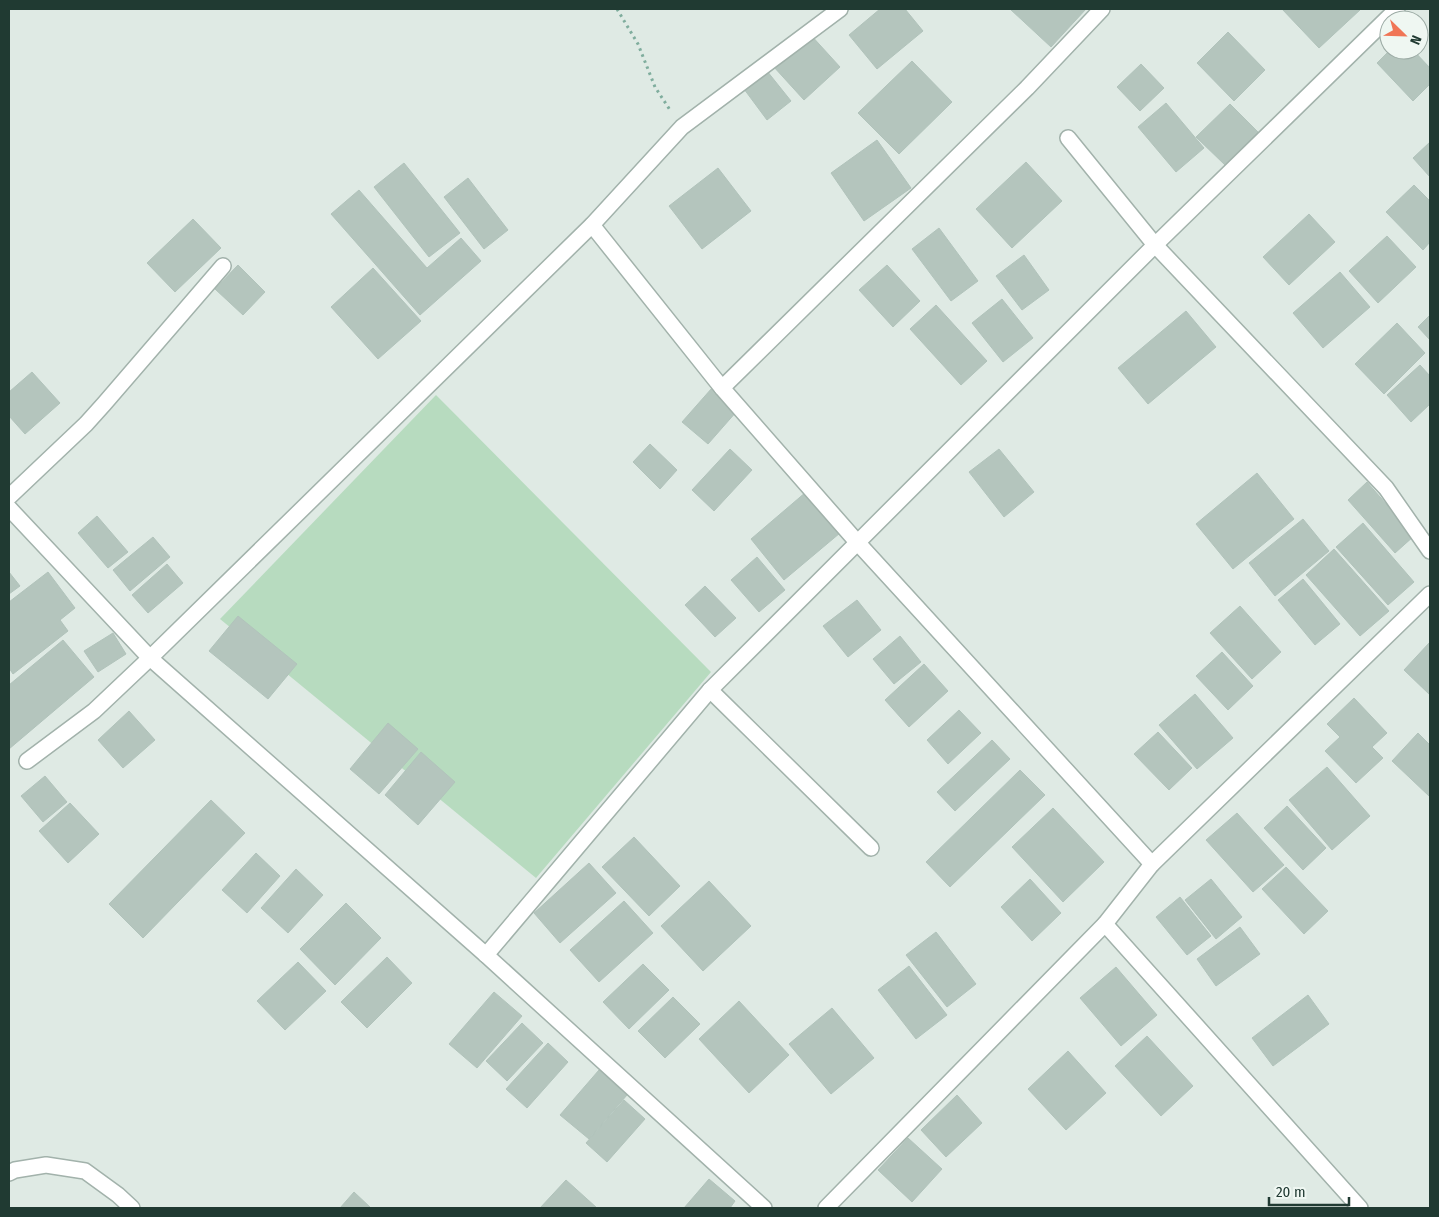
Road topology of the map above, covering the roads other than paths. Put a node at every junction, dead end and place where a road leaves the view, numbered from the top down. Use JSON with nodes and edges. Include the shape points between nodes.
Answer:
{"nodes":[{"id":1,"x":840,"y":9,"type":"edge"},
{"id":2,"x":1102,"y":9,"type":"edge"},
{"id":3,"x":1398,"y":9,"type":"edge"},
{"id":4,"x":1068,"y":138,"type":"dead end"},
{"id":5,"x":592,"y":225,"type":"junction"},
{"id":6,"x":1155,"y":245,"type":"junction"},
{"id":7,"x":223,"y":266,"type":"dead end"},
{"id":8,"x":722,"y":388,"type":"junction"},
{"id":9,"x":9,"y":498,"type":"edge"},
{"id":10,"x":9,"y":508,"type":"edge"},
{"id":11,"x":857,"y":542,"type":"junction"},
{"id":12,"x":1430,"y":551,"type":"edge"},
{"id":13,"x":1430,"y":594,"type":"edge"},
{"id":14,"x":150,"y":658,"type":"junction"},
{"id":15,"x":710,"y":690,"type":"junction"},
{"id":16,"x":27,"y":761,"type":"dead end"},
{"id":17,"x":871,"y":848,"type":"dead end"},
{"id":18,"x":1152,"y":864,"type":"junction"},
{"id":19,"x":1105,"y":924,"type":"junction"},
{"id":20,"x":486,"y":955,"type":"junction"},
{"id":21,"x":9,"y":1173,"type":"edge"},
{"id":22,"x":132,"y":1208,"type":"edge"},
{"id":23,"x":764,"y":1208,"type":"edge"},
{"id":24,"x":826,"y":1208,"type":"edge"},
{"id":25,"x":1360,"y":1208,"type":"edge"}],
"edges":[{"from":1,"to":5,"type":"street","via":[[682,127]]},
{"from":2,"to":8,"type":"street","via":[[1027,88]]},
{"from":3,"to":6,"type":"street"},
{"from":4,"to":6,"type":"street"},
{"from":5,"to":8,"type":"street"},
{"from":5,"to":14,"type":"street"},
{"from":6,"to":11,"type":"street"},
{"from":6,"to":12,"type":"street","via":[[1386,488]]},
{"from":7,"to":9,"type":"street","via":[[104,404]]},
{"from":8,"to":11,"type":"street"},
{"from":10,"to":14,"type":"street"},
{"from":11,"to":15,"type":"street"},
{"from":11,"to":18,"type":"street"},
{"from":13,"to":18,"type":"street"},
{"from":14,"to":16,"type":"street","via":[[94,711]]},
{"from":14,"to":20,"type":"street"},
{"from":15,"to":17,"type":"street"},
{"from":15,"to":20,"type":"street"},
{"from":18,"to":19,"type":"street"},
{"from":19,"to":24,"type":"street"},
{"from":19,"to":25,"type":"street"},
{"from":20,"to":23,"type":"street"},
{"from":21,"to":22,"type":"street","via":[[46,1165],[85,1170]]}]}
